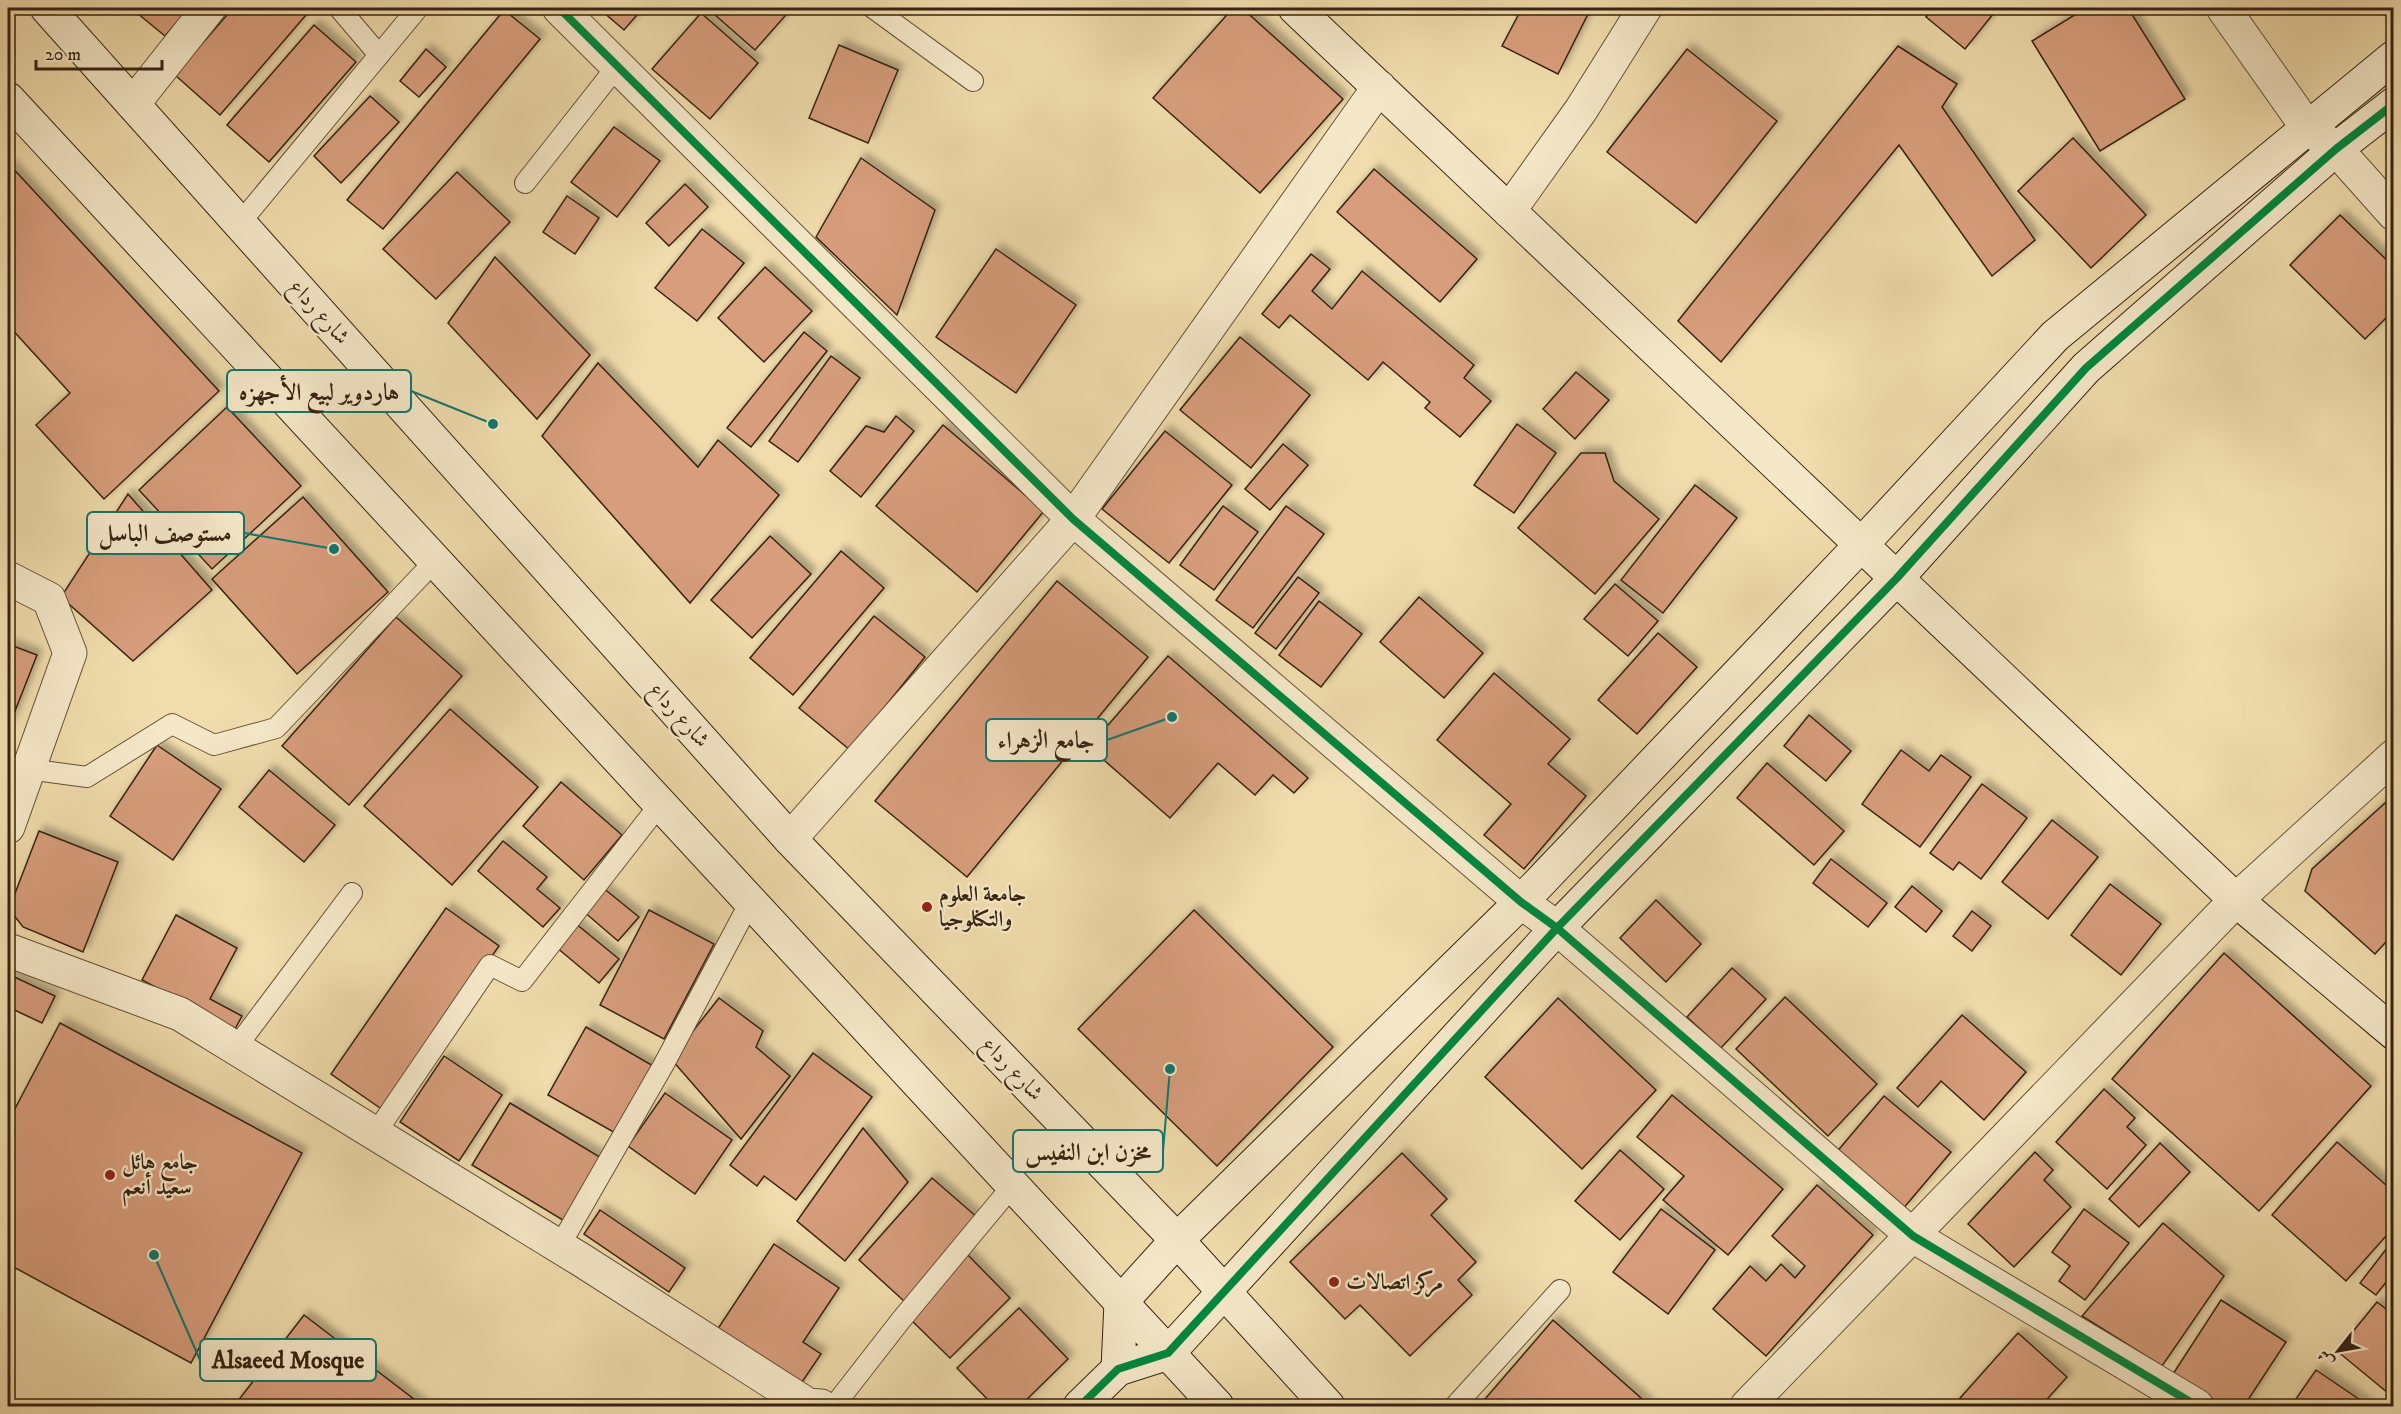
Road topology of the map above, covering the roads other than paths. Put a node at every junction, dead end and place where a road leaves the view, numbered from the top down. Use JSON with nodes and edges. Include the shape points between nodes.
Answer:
{"nodes":[{"id":1,"x":47,"y":8,"type":"edge"},
{"id":2,"x":209,"y":8,"type":"edge"},
{"id":3,"x":339,"y":8,"type":"edge"},
{"id":4,"x":418,"y":8,"type":"edge"},
{"id":5,"x":560,"y":8,"type":"edge"},
{"id":6,"x":873,"y":8,"type":"edge"},
{"id":7,"x":1295,"y":8,"type":"edge"},
{"id":8,"x":1645,"y":8,"type":"edge"},
{"id":9,"x":2223,"y":8,"type":"edge"},
{"id":10,"x":379,"y":55,"type":"junction"},
{"id":11,"x":2394,"y":57,"type":"edge"},
{"id":12,"x":618,"y":65,"type":"junction"},
{"id":13,"x":973,"y":81,"type":"dead end"},
{"id":14,"x":1379,"y":87,"type":"junction"},
{"id":15,"x":8,"y":99,"type":"edge"},
{"id":16,"x":133,"y":104,"type":"junction"},
{"id":17,"x":2394,"y":104,"type":"edge"},
{"id":18,"x":2307,"y":127,"type":"junction"},
{"id":19,"x":2336,"y":149,"type":"junction"},
{"id":20,"x":525,"y":183,"type":"dead end"},
{"id":21,"x":1509,"y":210,"type":"junction"},
{"id":22,"x":2394,"y":214,"type":"edge"},
{"id":23,"x":240,"y":223,"type":"junction"},
{"id":24,"x":1073,"y":519,"type":"junction"},
{"id":25,"x":1861,"y":545,"type":"junction"},
{"id":26,"x":435,"y":561,"type":"junction"},
{"id":27,"x":8,"y":578,"type":"edge"},
{"id":28,"x":1896,"y":579,"type":"junction"},
{"id":29,"x":2394,"y":756,"type":"edge"},
{"id":30,"x":28,"y":769,"type":"junction"},
{"id":31,"x":660,"y":804,"type":"junction"},
{"id":32,"x":8,"y":826,"type":"edge"},
{"id":33,"x":790,"y":838,"type":"junction"},
{"id":34,"x":352,"y":893,"type":"dead end"},
{"id":35,"x":2236,"y":900,"type":"junction"},
{"id":36,"x":750,"y":902,"type":"junction"},
{"id":37,"x":1521,"y":902,"type":"junction"},
{"id":38,"x":1557,"y":928,"type":"junction"},
{"id":39,"x":8,"y":950,"type":"edge"},
{"id":40,"x":2394,"y":1033,"type":"edge"},
{"id":41,"x":235,"y":1048,"type":"junction"},
{"id":42,"x":375,"y":1134,"type":"junction"},
{"id":43,"x":1013,"y":1185,"type":"junction"},
{"id":44,"x":1913,"y":1236,"type":"junction"},
{"id":45,"x":1177,"y":1240,"type":"junction"},
{"id":46,"x":559,"y":1247,"type":"junction"},
{"id":47,"x":1560,"y":1290,"type":"dead end"},
{"id":48,"x":1224,"y":1292,"type":"junction"},
{"id":49,"x":1121,"y":1302,"type":"junction"},
{"id":50,"x":1168,"y":1353,"type":"junction"},
{"id":51,"x":1118,"y":1369,"type":"junction"},
{"id":52,"x":821,"y":1407,"type":"edge"},
{"id":53,"x":834,"y":1407,"type":"edge"},
{"id":54,"x":1080,"y":1407,"type":"edge"},
{"id":55,"x":1217,"y":1407,"type":"edge"},
{"id":56,"x":1328,"y":1407,"type":"edge"},
{"id":57,"x":1455,"y":1407,"type":"edge"},
{"id":58,"x":1747,"y":1407,"type":"edge"},
{"id":59,"x":2197,"y":1407,"type":"edge"}],
"edges":[{"from":1,"to":16,"type":"street","name":"شارع رداع"},
{"from":2,"to":16,"type":"street"},
{"from":3,"to":10,"type":"lane"},
{"from":4,"to":10,"type":"lane"},
{"from":5,"to":12,"type":"street"},
{"from":6,"to":13,"type":"lane"},
{"from":7,"to":14,"type":"street"},
{"from":8,"to":21,"type":"street","via":[[1581,110]]},
{"from":9,"to":18,"type":"street"},
{"from":10,"to":23,"type":"lane"},
{"from":11,"to":18,"type":"street"},
{"from":12,"to":20,"type":"lane"},
{"from":12,"to":24,"type":"street"},
{"from":14,"to":21,"type":"street"},
{"from":14,"to":24,"type":"street"},
{"from":15,"to":26,"type":"street"},
{"from":16,"to":23,"type":"street","name":"شارع رداع"},
{"from":17,"to":19,"type":"street"},
{"from":18,"to":19,"type":"street"},
{"from":18,"to":25,"type":"street","via":[[2055,336]]},
{"from":19,"to":22,"type":"street"},
{"from":19,"to":28,"type":"street","via":[[2086,368]]},
{"from":21,"to":25,"type":"street"},
{"from":23,"to":33,"type":"street","name":"شارع رداع"},
{"from":24,"to":33,"type":"street"},
{"from":24,"to":37,"type":"street"},
{"from":25,"to":28,"type":"street"},
{"from":25,"to":37,"type":"street"},
{"from":26,"to":30,"type":"lane","via":[[276,728],[214,745],[172,724],[87,777]]},
{"from":26,"to":31,"type":"street"},
{"from":27,"to":30,"type":"street","via":[[49,599],[70,654]]},
{"from":28,"to":35,"type":"street"},
{"from":28,"to":38,"type":"street"},
{"from":29,"to":35,"type":"street"},
{"from":30,"to":32,"type":"street"},
{"from":31,"to":36,"type":"street"},
{"from":31,"to":42,"type":"lane","via":[[522,981],[490,965]]},
{"from":33,"to":45,"type":"street","name":"شارع رداع"},
{"from":34,"to":41,"type":"lane"},
{"from":35,"to":40,"type":"street"},
{"from":35,"to":44,"type":"street"},
{"from":36,"to":43,"type":"street"},
{"from":36,"to":46,"type":"lane","via":[[664,1064]]},
{"from":37,"to":38,"type":"street"},
{"from":37,"to":45,"type":"street"},
{"from":38,"to":44,"type":"street"},
{"from":38,"to":48,"type":"street"},
{"from":39,"to":41,"type":"street","via":[[180,1014]]},
{"from":41,"to":42,"type":"street"},
{"from":42,"to":46,"type":"street"},
{"from":43,"to":49,"type":"street"},
{"from":43,"to":53,"type":"lane"},
{"from":44,"to":58,"type":"street"},
{"from":44,"to":59,"type":"street"},
{"from":45,"to":48,"type":"street","name":"شارع رداع"},
{"from":45,"to":49,"type":"street"},
{"from":46,"to":52,"type":"street","via":[[808,1405]]},
{"from":47,"to":57,"type":"lane"},
{"from":48,"to":50,"type":"street"},
{"from":48,"to":56,"type":"street","name":"شارع رداع"},
{"from":49,"to":50,"type":"street"},
{"from":49,"to":51,"type":"street"},
{"from":50,"to":51,"type":"street"},
{"from":50,"to":55,"type":"street"},
{"from":51,"to":54,"type":"street"}]}
